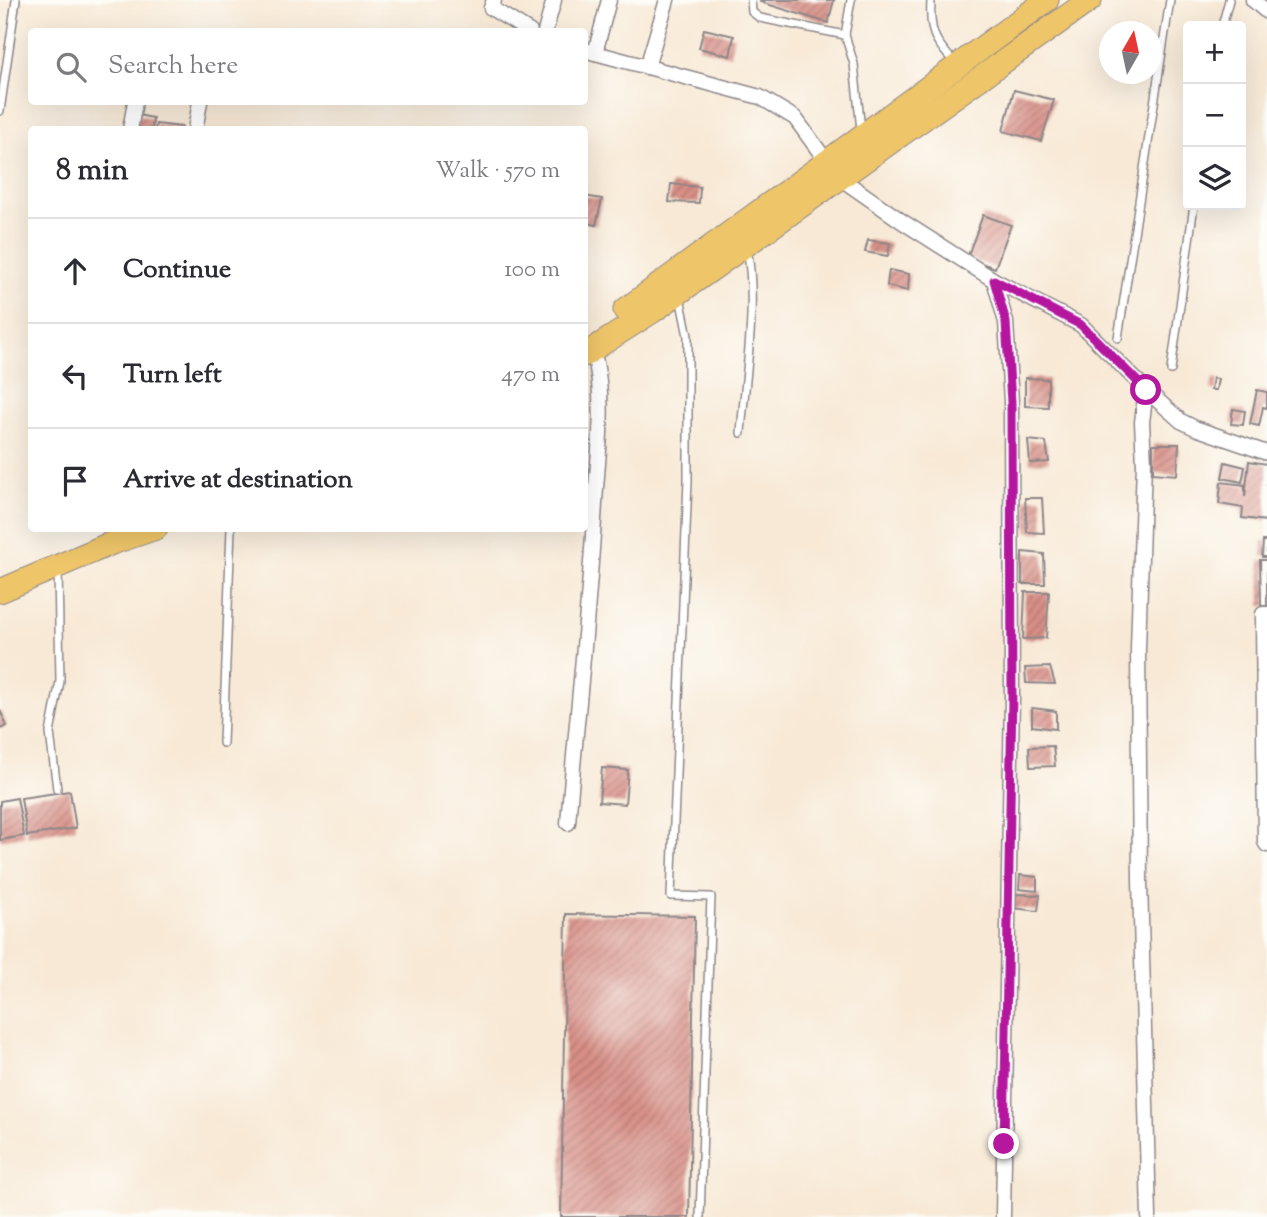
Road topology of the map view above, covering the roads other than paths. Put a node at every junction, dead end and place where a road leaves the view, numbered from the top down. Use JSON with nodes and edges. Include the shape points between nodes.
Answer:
{"nodes":[{"id":1,"x":16,"y":0,"type":"edge"},
{"id":2,"x":494,"y":0,"type":"edge"},
{"id":3,"x":554,"y":0,"type":"edge"},
{"id":4,"x":609,"y":0,"type":"edge"},
{"id":5,"x":667,"y":0,"type":"edge"},
{"id":6,"x":751,"y":0,"type":"edge"},
{"id":7,"x":851,"y":0,"type":"edge"},
{"id":8,"x":931,"y":0,"type":"edge"},
{"id":9,"x":1047,"y":0,"type":"edge"},
{"id":10,"x":1090,"y":0,"type":"edge"},
{"id":11,"x":1170,"y":0,"type":"edge"},
{"id":12,"x":1228,"y":0,"type":"edge"},
{"id":13,"x":1253,"y":0,"type":"edge"},
{"id":14,"x":1267,"y":12,"type":"edge"},
{"id":15,"x":1223,"y":21,"type":"edge"},
{"id":16,"x":524,"y":28,"type":"edge"},
{"id":17,"x":546,"y":28,"type":"edge"},
{"id":18,"x":845,"y":35,"type":"junction"},
{"id":19,"x":589,"y":52,"type":"edge"},
{"id":20,"x":958,"y":66,"type":"junction"},
{"id":21,"x":647,"y":67,"type":"junction"},
{"id":22,"x":134,"y":105,"type":"edge"},
{"id":23,"x":199,"y":105,"type":"edge"},
{"id":24,"x":0,"y":111,"type":"edge"},
{"id":25,"x":131,"y":126,"type":"edge"},
{"id":26,"x":196,"y":126,"type":"edge"},
{"id":27,"x":862,"y":137,"type":"junction"},
{"id":28,"x":834,"y":170,"type":"junction"},
{"id":29,"x":1193,"y":210,"type":"edge"},
{"id":30,"x":746,"y":245,"type":"junction"},
{"id":31,"x":994,"y":280,"type":"junction"},
{"id":32,"x":678,"y":293,"type":"junction"},
{"id":33,"x":1118,"y":338,"type":"dead end"},
{"id":34,"x":588,"y":346,"type":"edge"},
{"id":35,"x":588,"y":346,"type":"edge"},
{"id":36,"x":588,"y":349,"type":"edge"},
{"id":37,"x":1171,"y":370,"type":"dead end"},
{"id":38,"x":1146,"y":390,"type":"junction"},
{"id":39,"x":741,"y":433,"type":"dead end"},
{"id":40,"x":1267,"y":453,"type":"edge"},
{"id":41,"x":96,"y":532,"type":"edge"},
{"id":42,"x":144,"y":532,"type":"edge"},
{"id":43,"x":231,"y":532,"type":"edge"},
{"id":44,"x":58,"y":566,"type":"junction"},
{"id":45,"x":0,"y":573,"type":"edge"},
{"id":46,"x":0,"y":590,"type":"edge"},
{"id":47,"x":1267,"y":614,"type":"edge"},
{"id":48,"x":222,"y":743,"type":"dead end"},
{"id":49,"x":57,"y":789,"type":"dead end"},
{"id":50,"x":568,"y":823,"type":"dead end"},
{"id":51,"x":1267,"y":845,"type":"edge"},
{"id":52,"x":700,"y":1217,"type":"edge"},
{"id":53,"x":1003,"y":1217,"type":"edge"},
{"id":54,"x":1149,"y":1217,"type":"edge"}],
"edges":[{"from":1,"to":24,"type":"lane"},
{"from":2,"to":16,"type":"street","via":[[491,8]]},
{"from":3,"to":17,"type":"street"},
{"from":4,"to":19,"type":"street"},
{"from":5,"to":21,"type":"street"},
{"from":6,"to":18,"type":"lane","via":[[752,12],[760,18]]},
{"from":7,"to":18,"type":"lane"},
{"from":8,"to":20,"type":"lane","via":[[934,38]]},
{"from":9,"to":20,"type":"highway"},
{"from":10,"to":28,"type":"highway"},
{"from":11,"to":33,"type":"lane"},
{"from":12,"to":15,"type":"lane"},
{"from":13,"to":14,"type":"street"},
{"from":18,"to":27,"type":"lane","via":[[854,64]]},
{"from":19,"to":21,"type":"street"},
{"from":20,"to":27,"type":"highway"},
{"from":21,"to":28,"type":"street","via":[[760,97],[783,109],[806,130]]},
{"from":22,"to":25,"type":"street"},
{"from":23,"to":26,"type":"street"},
{"from":27,"to":28,"type":"highway"},
{"from":28,"to":30,"type":"highway"},
{"from":28,"to":31,"type":"street","via":[[903,222]]},
{"from":28,"to":34,"type":"highway","via":[[644,298]]},
{"from":29,"to":37,"type":"lane"},
{"from":30,"to":32,"type":"highway"},
{"from":30,"to":39,"type":"lane","via":[[751,302]]},
{"from":31,"to":38,"type":"street","via":[[1081,325]]},
{"from":31,"to":53,"type":"street","via":[[1006,322],[1011,402],[1012,697]]},
{"from":32,"to":35,"type":"highway"},
{"from":32,"to":52,"type":"lane","via":[[688,336],[688,481],[671,896],[711,897]]},
{"from":36,"to":50,"type":"street","via":[[600,374],[601,410]]},
{"from":38,"to":40,"type":"street","via":[[1181,421]]},
{"from":38,"to":54,"type":"street","via":[[1139,663]]},
{"from":41,"to":45,"type":"highway"},
{"from":42,"to":44,"type":"highway"},
{"from":43,"to":48,"type":"lane"},
{"from":44,"to":46,"type":"highway"},
{"from":44,"to":49,"type":"lane","via":[[60,681],[50,733]]},
{"from":47,"to":51,"type":"street","via":[[1263,614],[1262,653]]}]}
